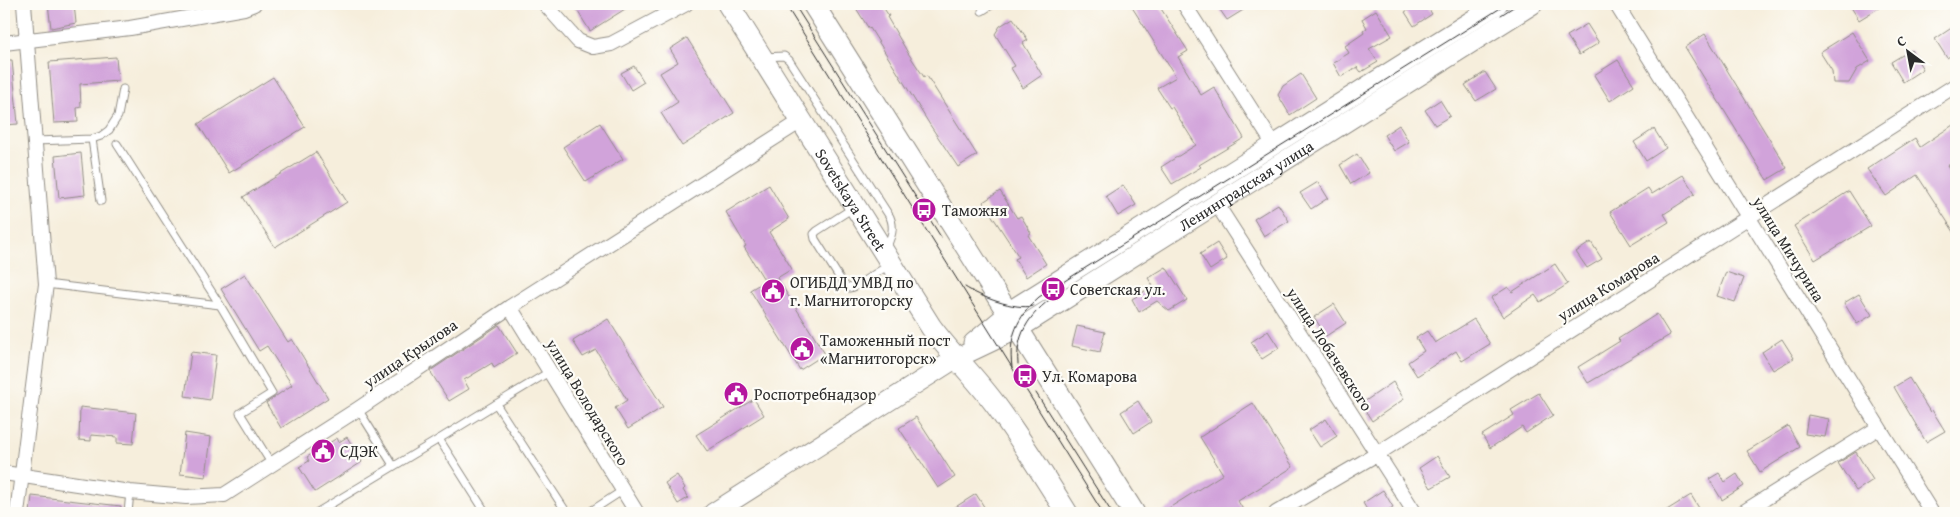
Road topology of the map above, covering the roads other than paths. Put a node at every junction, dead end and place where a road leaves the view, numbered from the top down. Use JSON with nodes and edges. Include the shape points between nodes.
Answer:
{"nodes":[{"id":1,"x":24,"y":4,"type":"edge"},
{"id":2,"x":545,"y":4,"type":"edge"},
{"id":3,"x":686,"y":4,"type":"edge"},
{"id":4,"x":728,"y":4,"type":"edge"},
{"id":5,"x":813,"y":4,"type":"edge"},
{"id":6,"x":993,"y":4,"type":"edge"},
{"id":7,"x":1184,"y":4,"type":"edge"},
{"id":8,"x":1498,"y":4,"type":"edge"},
{"id":9,"x":1533,"y":4,"type":"edge"},
{"id":10,"x":1616,"y":4,"type":"edge"},
{"id":11,"x":247,"y":5,"type":"edge"},
{"id":12,"x":982,"y":11,"type":"dead end"},
{"id":13,"x":28,"y":40,"type":"junction"},
{"id":14,"x":4,"y":43,"type":"edge"},
{"id":15,"x":761,"y":57,"type":"junction"},
{"id":16,"x":1956,"y":85,"type":"edge"},
{"id":17,"x":123,"y":89,"type":"dead end"},
{"id":18,"x":801,"y":121,"type":"junction"},
{"id":19,"x":92,"y":139,"type":"junction"},
{"id":20,"x":35,"y":141,"type":"junction"},
{"id":21,"x":118,"y":144,"type":"dead end"},
{"id":22,"x":1274,"y":145,"type":"junction"},
{"id":23,"x":101,"y":201,"type":"dead end"},
{"id":24,"x":1216,"y":203,"type":"junction"},
{"id":25,"x":855,"y":206,"type":"junction"},
{"id":26,"x":1748,"y":217,"type":"junction"},
{"id":27,"x":888,"y":258,"type":"junction"},
{"id":28,"x":46,"y":284,"type":"junction"},
{"id":29,"x":220,"y":305,"type":"junction"},
{"id":30,"x":510,"y":307,"type":"junction"},
{"id":31,"x":1013,"y":321,"type":"junction"},
{"id":32,"x":956,"y":358,"type":"junction"},
{"id":33,"x":549,"y":372,"type":"junction"},
{"id":34,"x":496,"y":404,"type":"junction"},
{"id":35,"x":358,"y":409,"type":"junction"},
{"id":36,"x":1878,"y":428,"type":"junction"},
{"id":37,"x":439,"y":439,"type":"junction"},
{"id":38,"x":1377,"y":454,"type":"junction"},
{"id":39,"x":272,"y":464,"type":"junction"},
{"id":40,"x":394,"y":465,"type":"junction"},
{"id":41,"x":4,"y":473,"type":"edge"},
{"id":42,"x":20,"y":474,"type":"junction"},
{"id":43,"x":622,"y":491,"type":"junction"},
{"id":44,"x":130,"y":492,"type":"junction"},
{"id":45,"x":17,"y":513,"type":"edge"},
{"id":46,"x":128,"y":513,"type":"edge"},
{"id":47,"x":316,"y":513,"type":"edge"},
{"id":48,"x":486,"y":513,"type":"edge"},
{"id":49,"x":567,"y":513,"type":"edge"},
{"id":50,"x":588,"y":513,"type":"edge"},
{"id":51,"x":637,"y":513,"type":"edge"},
{"id":52,"x":713,"y":513,"type":"edge"},
{"id":53,"x":1067,"y":513,"type":"edge"},
{"id":54,"x":1134,"y":513,"type":"edge"},
{"id":55,"x":1276,"y":513,"type":"edge"},
{"id":56,"x":1414,"y":513,"type":"edge"},
{"id":57,"x":1742,"y":513,"type":"edge"},
{"id":58,"x":1932,"y":513,"type":"edge"}],
"edges":[{"from":1,"to":13,"type":"street"},
{"from":2,"to":3,"type":"street","via":[[578,41],[593,47],[611,44]]},
{"from":4,"to":15,"type":"main road","name":"Sovetskaya Street"},
{"from":5,"to":31,"type":"main road"},
{"from":6,"to":12,"type":"lane"},
{"from":7,"to":22,"type":"street"},
{"from":8,"to":22,"type":"main road","name":"Ленинградская улица"},
{"from":9,"to":24,"type":"main road","name":"Ленинградская улица"},
{"from":10,"to":26,"type":"street","name":"улица Мичурина"},
{"from":11,"to":13,"type":"street","via":[[130,28]]},
{"from":13,"to":14,"type":"street"},
{"from":13,"to":20,"type":"street"},
{"from":15,"to":18,"type":"main road","name":"Sovetskaya Street"},
{"from":15,"to":27,"type":"lane","via":[[784,56],[789,60],[890,217],[893,233]]},
{"from":16,"to":26,"type":"street","name":"улица Комарова"},
{"from":17,"to":19,"type":"lane","via":[[118,116],[109,130]]},
{"from":18,"to":25,"type":"main road","name":"Sovetskaya Street"},
{"from":18,"to":30,"type":"street","name":"улица Крылова"},
{"from":19,"to":20,"type":"lane"},
{"from":19,"to":23,"type":"lane"},
{"from":20,"to":28,"type":"street"},
{"from":21,"to":29,"type":"lane"},
{"from":22,"to":31,"type":"main road","name":"Ленинградская улица"},
{"from":24,"to":31,"type":"main road","name":"Ленинградская улица"},
{"from":24,"to":38,"type":"street","name":"улица Лобачевского"},
{"from":25,"to":27,"type":"main road","name":"Sovetskaya Street"},
{"from":25,"to":27,"type":"lane","via":[[814,234],[844,285],[849,288]]},
{"from":26,"to":36,"type":"street","name":"улица Мичурина"},
{"from":26,"to":38,"type":"street","name":"улица Комарова"},
{"from":27,"to":32,"type":"main road","name":"Sovetskaya Street","via":[[931,327]]},
{"from":28,"to":29,"type":"lane"},
{"from":28,"to":42,"type":"street"},
{"from":29,"to":39,"type":"lane","via":[[272,393],[240,413]]},
{"from":30,"to":33,"type":"street","name":"улица Володарского"},
{"from":30,"to":35,"type":"street","name":"улица Крылова"},
{"from":31,"to":32,"type":"main road","name":"Ленинградская улица"},
{"from":31,"to":54,"type":"main road"},
{"from":32,"to":52,"type":"main road","name":"Ленинградская улица"},
{"from":32,"to":53,"type":"main road","name":"Sovetskaya Street","via":[[994,402]]},
{"from":33,"to":34,"type":"lane"},
{"from":33,"to":43,"type":"street","name":"улица Володарского"},
{"from":34,"to":37,"type":"lane"},
{"from":34,"to":49,"type":"lane"},
{"from":35,"to":39,"type":"street","name":"улица Крылова"},
{"from":35,"to":40,"type":"lane"},
{"from":36,"to":57,"type":"street"},
{"from":36,"to":58,"type":"street","name":"улица Мичурина"},
{"from":37,"to":40,"type":"lane"},
{"from":37,"to":48,"type":"lane"},
{"from":38,"to":55,"type":"street","name":"улица Комарова"},
{"from":38,"to":56,"type":"street","name":"улица Лобачевского"},
{"from":39,"to":44,"type":"street","name":"улица Крылова","via":[[224,495]]},
{"from":40,"to":47,"type":"lane"},
{"from":41,"to":42,"type":"street","name":"улица Крылова"},
{"from":42,"to":44,"type":"street","name":"улица Крылова"},
{"from":42,"to":45,"type":"street"},
{"from":43,"to":50,"type":"lane"},
{"from":43,"to":51,"type":"street","name":"улица Володарского"},
{"from":44,"to":46,"type":"lane"}]}
